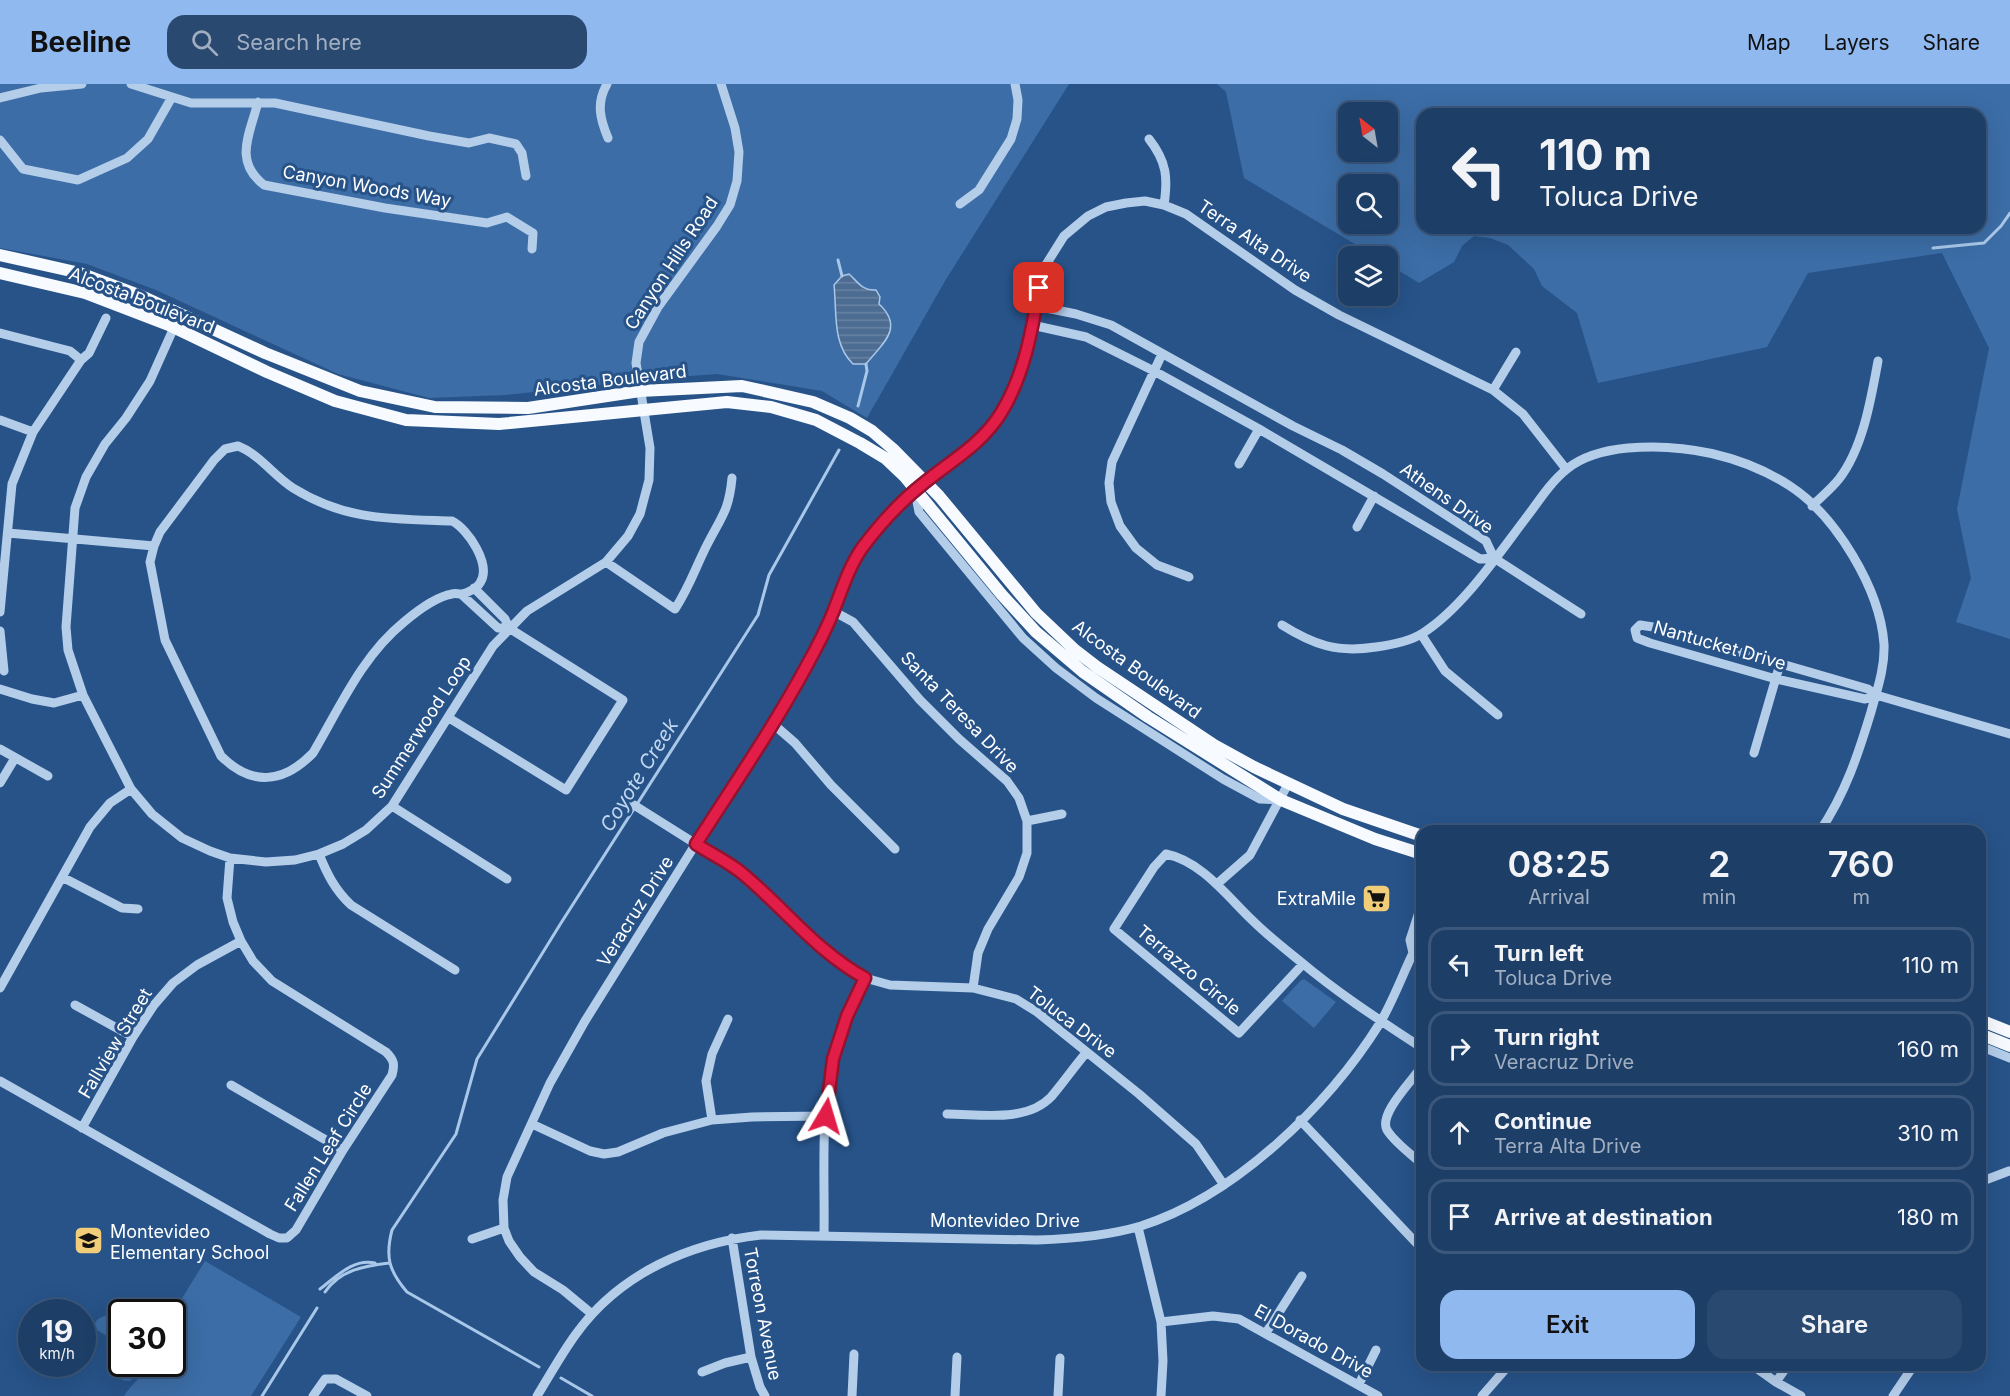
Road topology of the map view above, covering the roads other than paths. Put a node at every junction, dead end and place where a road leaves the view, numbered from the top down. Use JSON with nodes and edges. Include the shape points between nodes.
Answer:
{"nodes":[{"id":1,"x":82,"y":84,"type":"edge"},
{"id":2,"x":131,"y":84,"type":"edge"},
{"id":3,"x":607,"y":84,"type":"edge"},
{"id":4,"x":721,"y":84,"type":"edge"},
{"id":5,"x":1014,"y":84,"type":"edge"},
{"id":6,"x":171,"y":97,"type":"junction"},
{"id":7,"x":0,"y":98,"type":"edge"},
{"id":8,"x":258,"y":102,"type":"junction"},
{"id":9,"x":608,"y":138,"type":"dead end"},
{"id":10,"x":1149,"y":139,"type":"dead end"},
{"id":11,"x":0,"y":140,"type":"edge"},
{"id":12,"x":526,"y":176,"type":"dead end"},
{"id":13,"x":960,"y":204,"type":"dead end"},
{"id":14,"x":1164,"y":205,"type":"junction"},
{"id":15,"x":532,"y":249,"type":"dead end"},
{"id":16,"x":0,"y":255,"type":"edge"},
{"id":17,"x":0,"y":273,"type":"edge"},
{"id":18,"x":1036,"y":306,"type":"junction"},
{"id":19,"x":180,"y":314,"type":"junction"},
{"id":20,"x":106,"y":318,"type":"dead end"},
{"id":21,"x":1032,"y":325,"type":"junction"},
{"id":22,"x":175,"y":328,"type":"junction"},
{"id":23,"x":0,"y":333,"type":"edge"},
{"id":24,"x":1516,"y":352,"type":"dead end"},
{"id":25,"x":1162,"y":354,"type":"junction"},
{"id":26,"x":81,"y":360,"type":"junction"},
{"id":27,"x":1878,"y":361,"type":"dead end"},
{"id":28,"x":1154,"y":371,"type":"junction"},
{"id":29,"x":1493,"y":390,"type":"junction"},
{"id":30,"x":640,"y":391,"type":"junction"},
{"id":31,"x":644,"y":409,"type":"junction"},
{"id":32,"x":0,"y":420,"type":"edge"},
{"id":33,"x":1259,"y":429,"type":"junction"},
{"id":34,"x":33,"y":432,"type":"junction"},
{"id":35,"x":1239,"y":464,"type":"dead end"},
{"id":36,"x":1566,"y":469,"type":"junction"},
{"id":37,"x":732,"y":478,"type":"dead end"},
{"id":38,"x":925,"y":482,"type":"junction"},
{"id":39,"x":915,"y":490,"type":"junction"},
{"id":40,"x":1374,"y":496,"type":"junction"},
{"id":41,"x":1812,"y":506,"type":"junction"},
{"id":42,"x":1357,"y":527,"type":"dead end"},
{"id":43,"x":8,"y":533,"type":"junction"},
{"id":44,"x":72,"y":537,"type":"junction"},
{"id":45,"x":154,"y":546,"type":"junction"},
{"id":46,"x":1494,"y":558,"type":"junction"},
{"id":47,"x":606,"y":562,"type":"junction"},
{"id":48,"x":1189,"y":578,"type":"dead end"},
{"id":49,"x":474,"y":588,"type":"junction"},
{"id":50,"x":461,"y":594,"type":"junction"},
{"id":51,"x":833,"y":611,"type":"junction"},
{"id":52,"x":0,"y":612,"type":"edge"},
{"id":53,"x":1581,"y":614,"type":"dead end"},
{"id":54,"x":1282,"y":625,"type":"dead end"},
{"id":55,"x":509,"y":628,"type":"junction"},
{"id":56,"x":0,"y":631,"type":"edge"},
{"id":57,"x":1421,"y":634,"type":"junction"},
{"id":58,"x":1717,"y":646,"type":"junction"},
{"id":59,"x":1712,"y":662,"type":"junction"},
{"id":60,"x":1780,"y":664,"type":"junction"},
{"id":61,"x":4,"y":671,"type":"dead end"},
{"id":62,"x":1776,"y":679,"type":"junction"},
{"id":63,"x":0,"y":689,"type":"edge"},
{"id":64,"x":83,"y":695,"type":"junction"},
{"id":65,"x":1876,"y":695,"type":"junction"},
{"id":66,"x":1498,"y":715,"type":"dead end"},
{"id":67,"x":449,"y":718,"type":"junction"},
{"id":68,"x":772,"y":723,"type":"junction"},
{"id":69,"x":2010,"y":734,"type":"edge"},
{"id":70,"x":0,"y":749,"type":"edge"},
{"id":71,"x":1754,"y":753,"type":"dead end"},
{"id":72,"x":15,"y":758,"type":"junction"},
{"id":73,"x":48,"y":776,"type":"dead end"},
{"id":74,"x":0,"y":783,"type":"edge"},
{"id":75,"x":1288,"y":784,"type":"junction"},
{"id":76,"x":131,"y":789,"type":"junction"},
{"id":77,"x":626,"y":800,"type":"dead end"},
{"id":78,"x":1281,"y":800,"type":"junction"},
{"id":79,"x":392,"y":806,"type":"junction"},
{"id":80,"x":1062,"y":814,"type":"dead end"},
{"id":81,"x":1027,"y":821,"type":"junction"},
{"id":82,"x":1824,"y":825,"type":"edge"},
{"id":83,"x":1416,"y":834,"type":"edge"},
{"id":84,"x":696,"y":844,"type":"junction"},
{"id":85,"x":894,"y":849,"type":"dead end"},
{"id":86,"x":1416,"y":852,"type":"edge"},
{"id":87,"x":319,"y":854,"type":"junction"},
{"id":88,"x":230,"y":858,"type":"junction"},
{"id":89,"x":62,"y":877,"type":"junction"},
{"id":90,"x":507,"y":879,"type":"dead end"},
{"id":91,"x":1217,"y":884,"type":"junction"},
{"id":92,"x":138,"y":909,"type":"dead end"},
{"id":93,"x":1416,"y":922,"type":"edge"},
{"id":94,"x":241,"y":941,"type":"junction"},
{"id":95,"x":1416,"y":951,"type":"edge"},
{"id":96,"x":1413,"y":953,"type":"junction"},
{"id":97,"x":1303,"y":964,"type":"junction"},
{"id":98,"x":455,"y":970,"type":"dead end"},
{"id":99,"x":865,"y":978,"type":"junction"},
{"id":100,"x":0,"y":988,"type":"edge"},
{"id":101,"x":973,"y":988,"type":"junction"},
{"id":102,"x":75,"y":1005,"type":"dead end"},
{"id":103,"x":728,"y":1019,"type":"dead end"},
{"id":104,"x":1381,"y":1021,"type":"junction"},
{"id":105,"x":1986,"y":1022,"type":"edge"},
{"id":106,"x":2010,"y":1032,"type":"edge"},
{"id":107,"x":1986,"y":1036,"type":"edge"},
{"id":108,"x":133,"y":1037,"type":"junction"},
{"id":109,"x":1416,"y":1044,"type":"edge"},
{"id":110,"x":2010,"y":1046,"type":"edge"},
{"id":111,"x":1986,"y":1048,"type":"edge"},
{"id":112,"x":1086,"y":1053,"type":"junction"},
{"id":113,"x":2010,"y":1058,"type":"edge"},
{"id":114,"x":1416,"y":1074,"type":"edge"},
{"id":115,"x":0,"y":1081,"type":"edge"},
{"id":116,"x":231,"y":1085,"type":"dead end"},
{"id":117,"x":947,"y":1114,"type":"dead end"},
{"id":118,"x":826,"y":1116,"type":"junction"},
{"id":119,"x":712,"y":1120,"type":"junction"},
{"id":120,"x":1300,"y":1120,"type":"junction"},
{"id":121,"x":532,"y":1124,"type":"junction"},
{"id":122,"x":82,"y":1128,"type":"junction"},
{"id":123,"x":343,"y":1150,"type":"junction"},
{"id":124,"x":1416,"y":1158,"type":"edge"},
{"id":125,"x":2009,"y":1171,"type":"edge"},
{"id":126,"x":1986,"y":1180,"type":"edge"},
{"id":127,"x":1224,"y":1185,"type":"junction"},
{"id":128,"x":1138,"y":1227,"type":"junction"},
{"id":129,"x":504,"y":1228,"type":"junction"},
{"id":130,"x":824,"y":1234,"type":"junction"},
{"id":131,"x":732,"y":1238,"type":"junction"},
{"id":132,"x":472,"y":1239,"type":"dead end"},
{"id":133,"x":1416,"y":1243,"type":"edge"},
{"id":134,"x":1302,"y":1276,"type":"dead end"},
{"id":135,"x":592,"y":1314,"type":"junction"},
{"id":136,"x":1161,"y":1322,"type":"junction"},
{"id":137,"x":1266,"y":1333,"type":"junction"},
{"id":138,"x":1376,"y":1350,"type":"dead end"},
{"id":139,"x":854,"y":1354,"type":"dead end"},
{"id":140,"x":751,"y":1357,"type":"junction"},
{"id":141,"x":957,"y":1357,"type":"dead end"},
{"id":142,"x":1060,"y":1358,"type":"dead end"},
{"id":143,"x":1504,"y":1371,"type":"edge"},
{"id":144,"x":1760,"y":1371,"type":"edge"},
{"id":145,"x":1784,"y":1371,"type":"edge"},
{"id":146,"x":1910,"y":1371,"type":"edge"},
{"id":147,"x":702,"y":1372,"type":"dead end"},
{"id":148,"x":1776,"y":1382,"type":"junction"},
{"id":149,"x":1359,"y":1384,"type":"junction"},
{"id":150,"x":313,"y":1396,"type":"edge"},
{"id":151,"x":367,"y":1396,"type":"edge"},
{"id":152,"x":537,"y":1396,"type":"edge"},
{"id":153,"x":765,"y":1396,"type":"edge"},
{"id":154,"x":852,"y":1396,"type":"edge"},
{"id":155,"x":955,"y":1396,"type":"edge"},
{"id":156,"x":1058,"y":1396,"type":"edge"},
{"id":157,"x":1161,"y":1396,"type":"edge"},
{"id":158,"x":1378,"y":1396,"type":"edge"},
{"id":159,"x":1482,"y":1396,"type":"edge"},
{"id":160,"x":1801,"y":1396,"type":"edge"},
{"id":161,"x":1893,"y":1396,"type":"edge"}],
"edges":[{"from":1,"to":7,"type":"street"},
{"from":2,"to":6,"type":"street"},
{"from":3,"to":9,"type":"street","via":[[599,110]]},
{"from":4,"to":30,"type":"street","name":"Canyon Hills Road","via":[[739,152],[737,181],[730,205],[658,307],[639,342],[636,363]]},
{"from":5,"to":13,"type":"street","via":[[1017,119],[1011,139],[979,190]]},
{"from":6,"to":8,"type":"street","via":[[191,103]]},
{"from":6,"to":11,"type":"street","via":[[148,139],[127,158],[78,180],[23,169]]},
{"from":8,"to":12,"type":"street","via":[[459,141],[489,138],[516,144],[522,153]]},
{"from":8,"to":15,"type":"street","name":"Canyon Woods Way","via":[[245,150],[253,177],[264,185],[487,223],[507,217],[533,233]]},
{"from":10,"to":14,"type":"street","via":[[1165,168]]},
{"from":14,"to":18,"type":"street","name":"Terra Alta Drive","via":[[1126,203],[1088,216],[1064,236],[1042,271]]},
{"from":14,"to":29,"type":"street","name":"Terra Alta Drive","via":[[1198,222],[1295,290],[1339,315]]},
{"from":16,"to":19,"type":"main road","name":"Alcosta Boulevard","via":[[80,273]]},
{"from":17,"to":22,"type":"main road","name":"Alcosta Boulevard","via":[[86,293]]},
{"from":18,"to":21,"type":"street","name":"Terra Alta Drive"},
{"from":18,"to":25,"type":"street","name":"Athens Drive","via":[[1111,326]]},
{"from":19,"to":22,"type":"street","name":"Summerwood Loop"},
{"from":19,"to":30,"type":"main road","name":"Alcosta Boulevard","via":[[360,392],[435,407],[528,408]]},
{"from":20,"to":26,"type":"street","via":[[89,353]]},
{"from":21,"to":28,"type":"street","name":"Athens Drive","via":[[1086,337]]},
{"from":21,"to":38,"type":"street","name":"Terra Alta Drive","via":[[1015,388],[1000,415],[965,453]]},
{"from":22,"to":31,"type":"main road","name":"Alcosta Boulevard","via":[[335,401],[406,420],[499,424]]},
{"from":22,"to":44,"type":"street","name":"Summerwood Loop","via":[[150,381],[86,477],[75,508]]},
{"from":23,"to":26,"type":"street","via":[[70,351]]},
{"from":24,"to":29,"type":"street"},
{"from":25,"to":28,"type":"street"},
{"from":25,"to":46,"type":"street","name":"Athens Drive","via":[[1383,474],[1486,541]]},
{"from":26,"to":34,"type":"street"},
{"from":27,"to":41,"type":"street","via":[[1856,448],[1839,479]]},
{"from":28,"to":33,"type":"street","name":"Athens Drive"},
{"from":28,"to":48,"type":"street","via":[[1112,462],[1111,502],[1120,526],[1136,548],[1156,565]]},
{"from":29,"to":36,"type":"street","name":"Terra Alta Drive","via":[[1523,414]]},
{"from":30,"to":31,"type":"street","name":"Summerwood Loop"},
{"from":30,"to":38,"type":"main road","name":"Alcosta Boulevard","via":[[742,386],[813,402],[872,431]]},
{"from":31,"to":39,"type":"main road","name":"Alcosta Boulevard","via":[[727,402],[771,407],[816,420],[885,458]]},
{"from":31,"to":47,"type":"street","name":"Summerwood Loop","via":[[651,448],[649,480],[640,514]]},
{"from":32,"to":34,"type":"street"},
{"from":33,"to":35,"type":"street"},
{"from":33,"to":40,"type":"street","name":"Athens Drive"},
{"from":34,"to":43,"type":"street","via":[[12,484]]},
{"from":36,"to":41,"type":"street","via":[[1593,455],[1625,448],[1691,449],[1752,467],[1790,486]]},
{"from":36,"to":46,"type":"street"},
{"from":37,"to":47,"type":"street","via":[[724,515],[675,609]]},
{"from":38,"to":39,"type":"street","name":"Terra Alta Drive"},
{"from":38,"to":75,"type":"main road","name":"Alcosta Boulevard","via":[[1036,613],[1075,650],[1214,745]]},
{"from":39,"to":51,"type":"street","name":"Veracruz Drive","via":[[881,523],[861,551]]},
{"from":39,"to":78,"type":"main road","name":"Alcosta Boulevard","via":[[1036,632],[1083,672]]},
{"from":40,"to":42,"type":"street"},
{"from":40,"to":46,"type":"street","name":"Athens Drive","via":[[1480,559]]},
{"from":41,"to":65,"type":"street","via":[[1849,549],[1876,603],[1884,645]]},
{"from":43,"to":44,"type":"street"},
{"from":43,"to":52,"type":"street"},
{"from":44,"to":45,"type":"street"},
{"from":44,"to":64,"type":"street","name":"Summerwood Loop","via":[[66,627],[68,650]]},
{"from":45,"to":49,"type":"street","via":[[160,532],[221,452],[238,446],[290,486],[325,506],[369,517],[459,524],[483,565],[481,581]]},
{"from":45,"to":50,"type":"street","via":[[150,562],[165,640],[221,756],[244,774],[272,778],[303,764],[371,656],[426,606],[446,595]]},
{"from":46,"to":53,"type":"street"},
{"from":46,"to":57,"type":"street","via":[[1447,615]]},
{"from":47,"to":55,"type":"street","name":"Summerwood Loop","via":[[527,612]]},
{"from":49,"to":50,"type":"street"},
{"from":49,"to":55,"type":"street"},
{"from":50,"to":55,"type":"street","via":[[498,628]]},
{"from":51,"to":68,"type":"street","name":"Veracruz Drive","via":[[805,669]]},
{"from":51,"to":81,"type":"street","name":"Santa Teresa Drive","via":[[853,622],[920,699],[1006,781],[1019,798]]},
{"from":54,"to":57,"type":"street","via":[[1326,647],[1367,648]]},
{"from":55,"to":67,"type":"street","name":"Summerwood Loop","via":[[493,646]]},
{"from":55,"to":67,"type":"street","via":[[623,700],[566,790]]},
{"from":56,"to":61,"type":"street"},
{"from":57,"to":66,"type":"street","via":[[1445,671]]},
{"from":58,"to":59,"type":"street"},
{"from":58,"to":59,"type":"street","name":"Nantucket Drive","via":[[1646,625],[1635,630],[1641,639]]},
{"from":58,"to":60,"type":"street","name":"Nantucket Drive"},
{"from":59,"to":62,"type":"street","name":"Nantucket Drive"},
{"from":60,"to":62,"type":"street"},
{"from":60,"to":65,"type":"street","name":"Nantucket Drive","via":[[1868,689]]},
{"from":62,"to":65,"type":"street","name":"Nantucket Drive","via":[[1865,699]]},
{"from":62,"to":71,"type":"street"},
{"from":63,"to":64,"type":"street","via":[[54,702]]},
{"from":64,"to":76,"type":"street","name":"Summerwood Loop"},
{"from":65,"to":69,"type":"street","name":"Nantucket Drive"},
{"from":65,"to":82,"type":"street","via":[[1848,782]]},
{"from":67,"to":79,"type":"street","name":"Summerwood Loop"},
{"from":68,"to":84,"type":"street","name":"Veracruz Drive"},
{"from":68,"to":85,"type":"street","via":[[795,742]]},
{"from":70,"to":72,"type":"street"},
{"from":72,"to":73,"type":"street"},
{"from":72,"to":74,"type":"street"},
{"from":75,"to":78,"type":"street"},
{"from":75,"to":83,"type":"main road","name":"Alcosta Boulevard","via":[[1343,809]]},
{"from":76,"to":88,"type":"street","name":"Summerwood Loop","via":[[152,814],[182,838]]},
{"from":76,"to":89,"type":"street","via":[[110,803],[90,828]]},
{"from":77,"to":84,"type":"street","name":"Toluca Drive"},
{"from":78,"to":86,"type":"main road","name":"Alcosta Boulevard"},
{"from":78,"to":91,"type":"street","via":[[1250,855]]},
{"from":79,"to":87,"type":"street","name":"Summerwood Loop","via":[[366,830]]},
{"from":79,"to":90,"type":"street"},
{"from":80,"to":81,"type":"street"},
{"from":81,"to":101,"type":"street","name":"Santa Teresa Drive","via":[[1027,853],[1019,877],[978,952]]},
{"from":84,"to":99,"type":"street","name":"Toluca Drive","via":[[742,873],[800,929],[845,967]]},
{"from":84,"to":121,"type":"street","name":"Veracruz Drive","via":[[585,1021]]},
{"from":87,"to":88,"type":"street","name":"Summerwood Loop","via":[[266,862]]},
{"from":87,"to":98,"type":"street","via":[[329,878],[351,904]]},
{"from":88,"to":94,"type":"street","name":"Fallen Leaf Circle","via":[[227,898]]},
{"from":89,"to":92,"type":"street","via":[[122,908]]},
{"from":89,"to":100,"type":"street"},
{"from":91,"to":97,"type":"street","name":"Terrazzo Circle"},
{"from":91,"to":97,"type":"street","name":"Terrazzo Circle","via":[[1180,857],[1166,854],[1114,929],[1239,1033]]},
{"from":93,"to":96,"type":"street","name":"Montevideo Drive","via":[[1410,940]]},
{"from":94,"to":108,"type":"street","name":"Fallview Street","via":[[173,983]]},
{"from":94,"to":123,"type":"street","name":"Fallen Leaf Circle","via":[[272,981],[392,1058],[392,1075]]},
{"from":95,"to":96,"type":"street"},
{"from":96,"to":104,"type":"street","name":"Montevideo Drive"},
{"from":97,"to":104,"type":"street","name":"Terrazzo Circle"},
{"from":99,"to":101,"type":"street","name":"Toluca Drive","via":[[890,985]]},
{"from":99,"to":118,"type":"street","via":[[833,1059]]},
{"from":101,"to":112,"type":"street","name":"Toluca Drive","via":[[1016,999]]},
{"from":102,"to":108,"type":"street"},
{"from":103,"to":119,"type":"street","via":[[712,1054],[706,1081]]},
{"from":104,"to":109,"type":"street","name":"Terrazzo Circle"},
{"from":104,"to":120,"type":"street","name":"Montevideo Drive","via":[[1358,1054]]},
{"from":105,"to":106,"type":"main road"},
{"from":107,"to":110,"type":"main road"},
{"from":108,"to":122,"type":"street","name":"Fallview Street"},
{"from":111,"to":113,"type":"street"},
{"from":112,"to":117,"type":"street","via":[[1049,1098],[1032,1110],[1011,1114]]},
{"from":112,"to":127,"type":"street","name":"Toluca Drive","via":[[1196,1144]]},
{"from":114,"to":124,"type":"street","via":[[1384,1123],[1388,1132]]},
{"from":115,"to":122,"type":"street","name":"Fallen Leaf Circle"},
{"from":116,"to":123,"type":"street"},
{"from":118,"to":119,"type":"street"},
{"from":118,"to":130,"type":"street"},
{"from":119,"to":121,"type":"street","via":[[603,1154]]},
{"from":120,"to":127,"type":"street","name":"Montevideo Drive"},
{"from":120,"to":133,"type":"street"},
{"from":121,"to":129,"type":"street","name":"Veracruz Drive","via":[[507,1178]]},
{"from":122,"to":123,"type":"street","name":"Fallen Leaf Circle","via":[[279,1238],[287,1238],[296,1230]]},
{"from":125,"to":126,"type":"street"},
{"from":127,"to":128,"type":"street","name":"Montevideo Drive"},
{"from":128,"to":130,"type":"street","name":"Montevideo Drive","via":[[1037,1240]]},
{"from":128,"to":136,"type":"street"},
{"from":129,"to":132,"type":"street"},
{"from":129,"to":135,"type":"street","name":"Veracruz Drive","via":[[509,1241],[534,1272],[564,1290]]},
{"from":130,"to":131,"type":"street","name":"Montevideo Drive"},
{"from":131,"to":135,"type":"street","name":"Montevideo Drive","via":[[675,1256],[645,1271]]},
{"from":131,"to":140,"type":"street","name":"Torreon Avenue"},
{"from":134,"to":137,"type":"street"},
{"from":135,"to":152,"type":"street","name":"Montevideo Drive"},
{"from":136,"to":137,"type":"street","name":"El Dorado Drive","via":[[1213,1316],[1239,1318]]},
{"from":136,"to":157,"type":"street"},
{"from":137,"to":149,"type":"street","name":"El Dorado Drive"},
{"from":138,"to":149,"type":"street"},
{"from":139,"to":154,"type":"street"},
{"from":140,"to":147,"type":"street"},
{"from":140,"to":153,"type":"street","name":"Torreon Avenue"},
{"from":141,"to":155,"type":"street"},
{"from":142,"to":156,"type":"street"},
{"from":143,"to":159,"type":"street"},
{"from":144,"to":148,"type":"street"},
{"from":145,"to":148,"type":"street"},
{"from":146,"to":161,"type":"street"},
{"from":148,"to":160,"type":"street"},
{"from":149,"to":158,"type":"street","name":"El Dorado Drive"},
{"from":150,"to":151,"type":"street","via":[[325,1379],[336,1379]]}]}
